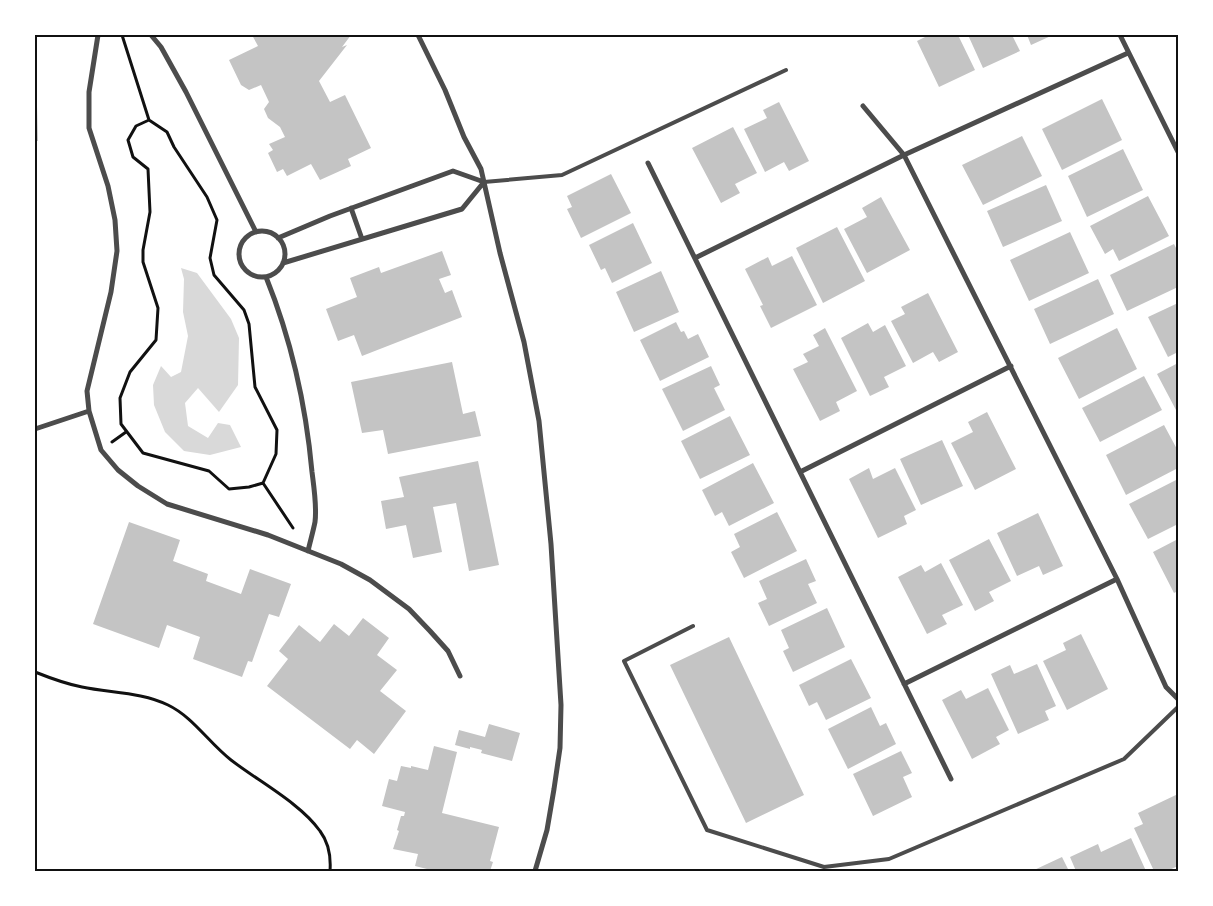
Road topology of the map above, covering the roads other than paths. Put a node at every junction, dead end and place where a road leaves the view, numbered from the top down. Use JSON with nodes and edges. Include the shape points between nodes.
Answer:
{"nodes":[{"id":1,"x":98,"y":35,"type":"edge"},
{"id":2,"x":151,"y":35,"type":"edge"},
{"id":3,"x":418,"y":35,"type":"edge"},
{"id":4,"x":1120,"y":35,"type":"edge"},
{"id":5,"x":1128,"y":53,"type":"junction"},
{"id":6,"x":786,"y":70,"type":"dead end"},
{"id":7,"x":863,"y":106,"type":"dead end"},
{"id":8,"x":1178,"y":152,"type":"edge"},
{"id":9,"x":904,"y":155,"type":"junction"},
{"id":10,"x":648,"y":163,"type":"dead end"},
{"id":11,"x":484,"y":182,"type":"junction"},
{"id":12,"x":351,"y":208,"type":"junction"},
{"id":13,"x":256,"y":232,"type":"junction"},
{"id":14,"x":278,"y":238,"type":"junction"},
{"id":15,"x":362,"y":239,"type":"junction"},
{"id":16,"x":695,"y":258,"type":"junction"},
{"id":17,"x":283,"y":263,"type":"junction"},
{"id":18,"x":266,"y":277,"type":"junction"},
{"id":19,"x":1011,"y":366,"type":"junction"},
{"id":20,"x":89,"y":410,"type":"junction"},
{"id":21,"x":35,"y":428,"type":"edge"},
{"id":22,"x":800,"y":472,"type":"junction"},
{"id":23,"x":308,"y":551,"type":"junction"},
{"id":24,"x":1117,"y":579,"type":"junction"},
{"id":25,"x":694,"y":626,"type":"dead end"},
{"id":26,"x":460,"y":676,"type":"dead end"},
{"id":27,"x":904,"y":684,"type":"junction"},
{"id":28,"x":1178,"y":699,"type":"edge"},
{"id":29,"x":1178,"y":707,"type":"edge"},
{"id":30,"x":950,"y":779,"type":"dead end"},
{"id":31,"x":535,"y":871,"type":"edge"}],
"edges":[{"from":1,"to":20,"type":"street","via":[[89,92],[89,128],[108,186],[117,252],[111,292],[87,391]]},
{"from":2,"to":13,"type":"street","via":[[186,92]]},
{"from":3,"to":11,"type":"street","via":[[481,169]]},
{"from":4,"to":5,"type":"street"},
{"from":5,"to":8,"type":"street"},
{"from":5,"to":9,"type":"street"},
{"from":6,"to":11,"type":"lane","via":[[562,175]]},
{"from":7,"to":9,"type":"street"},
{"from":9,"to":16,"type":"street"},
{"from":9,"to":19,"type":"street"},
{"from":10,"to":16,"type":"street"},
{"from":11,"to":12,"type":"street","via":[[453,171]]},
{"from":11,"to":15,"type":"street","via":[[462,209]]},
{"from":11,"to":31,"type":"street","via":[[524,342],[541,441],[551,544],[561,705],[560,748],[547,830]]},
{"from":12,"to":14,"type":"street"},
{"from":12,"to":15,"type":"street"},
{"from":13,"to":14,"type":"street"},
{"from":13,"to":18,"type":"street","via":[[244,240],[239,255],[241,263],[251,274]]},
{"from":14,"to":17,"type":"street","via":[[284,247]]},
{"from":15,"to":17,"type":"street"},
{"from":16,"to":22,"type":"street"},
{"from":17,"to":18,"type":"street","via":[[279,270]]},
{"from":18,"to":23,"type":"street","via":[[293,361],[306,426],[315,497],[315,520]]},
{"from":19,"to":22,"type":"street"},
{"from":19,"to":24,"type":"street"},
{"from":20,"to":21,"type":"street"},
{"from":20,"to":23,"type":"street","via":[[101,450],[138,486],[168,504]]},
{"from":22,"to":27,"type":"street"},
{"from":23,"to":26,"type":"street","via":[[370,580],[409,609],[448,651]]},
{"from":24,"to":27,"type":"street"},
{"from":24,"to":28,"type":"street","via":[[1166,687]]},
{"from":25,"to":29,"type":"lane","via":[[624,661],[706,830],[824,866],[889,859],[1124,759]]},
{"from":27,"to":30,"type":"street"}]}
